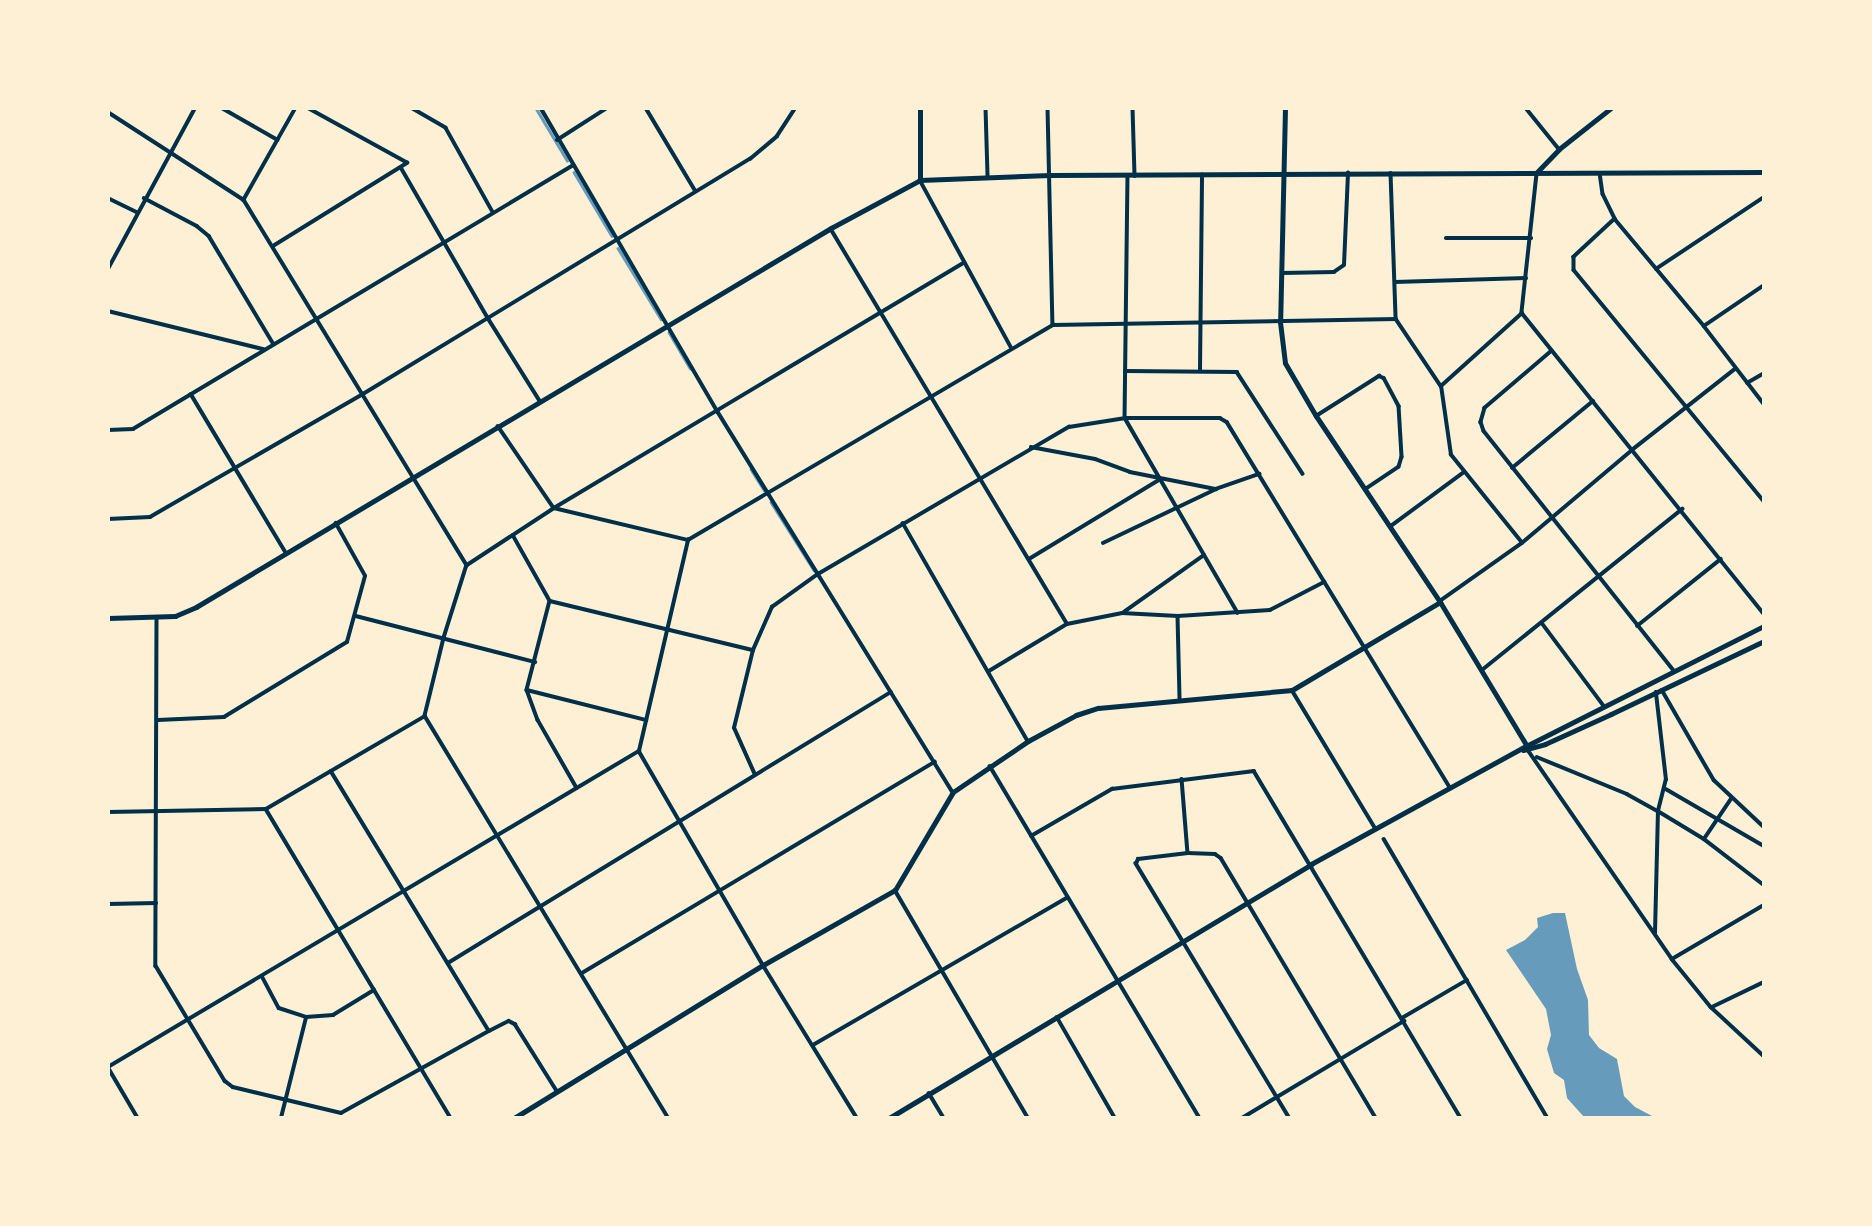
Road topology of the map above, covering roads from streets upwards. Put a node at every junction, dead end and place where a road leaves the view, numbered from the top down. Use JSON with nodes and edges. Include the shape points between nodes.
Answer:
{"nodes":[{"id":1,"x":195,"y":108,"type":"edge"},
{"id":2,"x":222,"y":108,"type":"edge"},
{"id":3,"x":296,"y":108,"type":"edge"},
{"id":4,"x":307,"y":108,"type":"edge"},
{"id":5,"x":412,"y":108,"type":"edge"},
{"id":6,"x":541,"y":108,"type":"edge"},
{"id":7,"x":607,"y":108,"type":"edge"},
{"id":8,"x":646,"y":108,"type":"edge"},
{"id":9,"x":795,"y":108,"type":"edge"},
{"id":10,"x":919,"y":108,"type":"edge"},
{"id":11,"x":986,"y":108,"type":"edge"},
{"id":12,"x":1048,"y":108,"type":"edge"},
{"id":13,"x":1133,"y":108,"type":"edge"},
{"id":14,"x":1284,"y":108,"type":"edge"},
{"id":15,"x":1526,"y":108,"type":"edge"},
{"id":16,"x":1611,"y":108,"type":"edge"},
{"id":17,"x":108,"y":112,"type":"edge"},
{"id":18,"x":278,"y":140,"type":"junction"},
{"id":19,"x":557,"y":140,"type":"junction"},
{"id":20,"x":1559,"y":149,"type":"junction"},
{"id":21,"x":171,"y":152,"type":"junction"},
{"id":22,"x":572,"y":166,"type":"junction"},
{"id":23,"x":402,"y":169,"type":"junction"},
{"id":24,"x":1537,"y":172,"type":"junction"},
{"id":25,"x":1763,"y":172,"type":"edge"},
{"id":26,"x":1281,"y":173,"type":"junction"},
{"id":27,"x":1348,"y":173,"type":"junction"},
{"id":28,"x":1391,"y":173,"type":"junction"},
{"id":29,"x":1600,"y":173,"type":"junction"},
{"id":30,"x":1049,"y":175,"type":"junction"},
{"id":31,"x":1131,"y":175,"type":"junction"},
{"id":32,"x":1202,"y":175,"type":"junction"},
{"id":33,"x":988,"y":177,"type":"junction"},
{"id":34,"x":920,"y":180,"type":"junction"},
{"id":35,"x":695,"y":190,"type":"junction"},
{"id":36,"x":1763,"y":197,"type":"edge"},
{"id":37,"x":108,"y":198,"type":"edge"},
{"id":38,"x":145,"y":198,"type":"junction"},
{"id":39,"x":244,"y":200,"type":"junction"},
{"id":40,"x":137,"y":212,"type":"junction"},
{"id":41,"x":493,"y":212,"type":"junction"},
{"id":42,"x":1615,"y":219,"type":"junction"},
{"id":43,"x":831,"y":228,"type":"junction"},
{"id":44,"x":1446,"y":238,"type":"dead end"},
{"id":45,"x":1531,"y":238,"type":"junction"},
{"id":46,"x":444,"y":241,"type":"junction"},
{"id":47,"x":618,"y":241,"type":"junction"},
{"id":48,"x":273,"y":246,"type":"junction"},
{"id":49,"x":964,"y":263,"type":"junction"},
{"id":50,"x":108,"y":268,"type":"edge"},
{"id":51,"x":1656,"y":269,"type":"junction"},
{"id":52,"x":1280,"y":273,"type":"junction"},
{"id":53,"x":1526,"y":278,"type":"junction"},
{"id":54,"x":1394,"y":282,"type":"junction"},
{"id":55,"x":1763,"y":285,"type":"edge"},
{"id":56,"x":108,"y":312,"type":"edge"},
{"id":57,"x":882,"y":312,"type":"junction"},
{"id":58,"x":1522,"y":313,"type":"junction"},
{"id":59,"x":317,"y":318,"type":"junction"},
{"id":60,"x":488,"y":318,"type":"junction"},
{"id":61,"x":1396,"y":319,"type":"junction"},
{"id":62,"x":1280,"y":322,"type":"junction"},
{"id":63,"x":1127,"y":323,"type":"junction"},
{"id":64,"x":1200,"y":323,"type":"junction"},
{"id":65,"x":1053,"y":324,"type":"junction"},
{"id":66,"x":667,"y":325,"type":"junction"},
{"id":67,"x":1704,"y":326,"type":"junction"},
{"id":68,"x":273,"y":343,"type":"junction"},
{"id":69,"x":1012,"y":347,"type":"junction"},
{"id":70,"x":263,"y":348,"type":"junction"},
{"id":71,"x":1552,"y":351,"type":"junction"},
{"id":72,"x":1735,"y":369,"type":"junction"},
{"id":73,"x":1200,"y":370,"type":"junction"},
{"id":74,"x":1125,"y":371,"type":"junction"},
{"id":75,"x":1763,"y":373,"type":"edge"},
{"id":76,"x":1747,"y":383,"type":"junction"},
{"id":77,"x":1441,"y":386,"type":"junction"},
{"id":78,"x":191,"y":394,"type":"junction"},
{"id":79,"x":363,"y":394,"type":"junction"},
{"id":80,"x":931,"y":396,"type":"junction"},
{"id":81,"x":540,"y":401,"type":"junction"},
{"id":82,"x":1594,"y":401,"type":"junction"},
{"id":83,"x":1763,"y":404,"type":"edge"},
{"id":84,"x":1686,"y":409,"type":"junction"},
{"id":85,"x":718,"y":412,"type":"junction"},
{"id":86,"x":1316,"y":416,"type":"junction"},
{"id":87,"x":1125,"y":418,"type":"junction"},
{"id":88,"x":498,"y":426,"type":"junction"},
{"id":89,"x":108,"y":430,"type":"edge"},
{"id":90,"x":1031,"y":447,"type":"junction"},
{"id":91,"x":1632,"y":450,"type":"junction"},
{"id":92,"x":1512,"y":468,"type":"junction"},
{"id":93,"x":235,"y":469,"type":"junction"},
{"id":94,"x":1464,"y":472,"type":"junction"},
{"id":95,"x":1259,"y":474,"type":"junction"},
{"id":96,"x":1303,"y":474,"type":"dead end"},
{"id":97,"x":413,"y":477,"type":"junction"},
{"id":98,"x":980,"y":478,"type":"junction"},
{"id":99,"x":1161,"y":480,"type":"junction"},
{"id":100,"x":1216,"y":489,"type":"junction"},
{"id":101,"x":1366,"y":489,"type":"junction"},
{"id":102,"x":769,"y":495,"type":"junction"},
{"id":103,"x":1763,"y":501,"type":"edge"},
{"id":104,"x":554,"y":508,"type":"junction"},
{"id":105,"x":1177,"y":509,"type":"junction"},
{"id":106,"x":1682,"y":509,"type":"junction"},
{"id":107,"x":1552,"y":518,"type":"junction"},
{"id":108,"x":108,"y":519,"type":"edge"},
{"id":109,"x":903,"y":523,"type":"junction"},
{"id":110,"x":335,"y":524,"type":"junction"},
{"id":111,"x":1391,"y":526,"type":"junction"},
{"id":112,"x":513,"y":536,"type":"junction"},
{"id":113,"x":688,"y":540,"type":"junction"},
{"id":114,"x":1103,"y":543,"type":"dead end"},
{"id":115,"x":1522,"y":543,"type":"junction"},
{"id":116,"x":286,"y":553,"type":"junction"},
{"id":117,"x":1205,"y":555,"type":"junction"},
{"id":118,"x":1029,"y":559,"type":"junction"},
{"id":119,"x":1721,"y":559,"type":"junction"},
{"id":120,"x":467,"y":565,"type":"junction"},
{"id":121,"x":818,"y":574,"type":"junction"},
{"id":122,"x":1598,"y":578,"type":"junction"},
{"id":123,"x":1324,"y":582,"type":"junction"},
{"id":124,"x":550,"y":601,"type":"junction"},
{"id":125,"x":1440,"y":602,"type":"junction"},
{"id":126,"x":1122,"y":613,"type":"junction"},
{"id":127,"x":1238,"y":613,"type":"junction"},
{"id":128,"x":1763,"y":614,"type":"edge"},
{"id":129,"x":356,"y":616,"type":"junction"},
{"id":130,"x":1178,"y":616,"type":"junction"},
{"id":131,"x":157,"y":617,"type":"junction"},
{"id":132,"x":108,"y":618,"type":"edge"},
{"id":133,"x":1542,"y":623,"type":"junction"},
{"id":134,"x":1067,"y":624,"type":"junction"},
{"id":135,"x":1637,"y":626,"type":"junction"},
{"id":136,"x":1763,"y":626,"type":"edge"},
{"id":137,"x":665,"y":631,"type":"junction"},
{"id":138,"x":444,"y":638,"type":"junction"},
{"id":139,"x":1763,"y":641,"type":"edge"},
{"id":140,"x":1364,"y":648,"type":"junction"},
{"id":141,"x":753,"y":650,"type":"junction"},
{"id":142,"x":535,"y":662,"type":"junction"},
{"id":143,"x":989,"y":671,"type":"junction"},
{"id":144,"x":1674,"y":671,"type":"junction"},
{"id":145,"x":1480,"y":672,"type":"junction"},
{"id":146,"x":527,"y":690,"type":"junction"},
{"id":147,"x":1292,"y":690,"type":"junction"},
{"id":148,"x":891,"y":691,"type":"junction"},
{"id":149,"x":1659,"y":691,"type":"junction"},
{"id":150,"x":1180,"y":700,"type":"junction"},
{"id":151,"x":1604,"y":706,"type":"junction"},
{"id":152,"x":425,"y":716,"type":"junction"},
{"id":153,"x":158,"y":720,"type":"junction"},
{"id":154,"x":646,"y":720,"type":"junction"},
{"id":155,"x":1028,"y":740,"type":"junction"},
{"id":156,"x":1526,"y":748,"type":"junction"},
{"id":157,"x":639,"y":751,"type":"junction"},
{"id":158,"x":1535,"y":757,"type":"junction"},
{"id":159,"x":935,"y":762,"type":"junction"},
{"id":160,"x":990,"y":766,"type":"junction"},
{"id":161,"x":331,"y":771,"type":"junction"},
{"id":162,"x":755,"y":775,"type":"junction"},
{"id":163,"x":1182,"y":778,"type":"junction"},
{"id":164,"x":577,"y":788,"type":"junction"},
{"id":165,"x":1450,"y":788,"type":"junction"},
{"id":166,"x":1666,"y":789,"type":"junction"},
{"id":167,"x":954,"y":792,"type":"junction"},
{"id":168,"x":1731,"y":799,"type":"junction"},
{"id":169,"x":266,"y":809,"type":"junction"},
{"id":170,"x":157,"y":811,"type":"junction"},
{"id":171,"x":1658,"y":811,"type":"junction"},
{"id":172,"x":108,"y":812,"type":"edge"},
{"id":173,"x":1718,"y":818,"type":"junction"},
{"id":174,"x":680,"y":821,"type":"junction"},
{"id":175,"x":1763,"y":827,"type":"edge"},
{"id":176,"x":1376,"y":829,"type":"junction"},
{"id":177,"x":497,"y":836,"type":"junction"},
{"id":178,"x":1031,"y":836,"type":"junction"},
{"id":179,"x":1384,"y":839,"type":"dead end"},
{"id":180,"x":1704,"y":839,"type":"junction"},
{"id":181,"x":1763,"y":846,"type":"edge"},
{"id":182,"x":1188,"y":853,"type":"junction"},
{"id":183,"x":1311,"y":864,"type":"junction"},
{"id":184,"x":1763,"y":884,"type":"edge"},
{"id":185,"x":895,"y":890,"type":"junction"},
{"id":186,"x":721,"y":891,"type":"junction"},
{"id":187,"x":404,"y":892,"type":"junction"},
{"id":188,"x":1066,"y":898,"type":"junction"},
{"id":189,"x":1248,"y":902,"type":"junction"},
{"id":190,"x":156,"y":903,"type":"junction"},
{"id":191,"x":108,"y":904,"type":"edge"},
{"id":192,"x":1763,"y":905,"type":"edge"},
{"id":193,"x":540,"y":906,"type":"junction"},
{"id":194,"x":338,"y":931,"type":"junction"},
{"id":195,"x":1655,"y":935,"type":"junction"},
{"id":196,"x":1183,"y":942,"type":"junction"},
{"id":197,"x":1672,"y":959,"type":"junction"},
{"id":198,"x":448,"y":963,"type":"junction"},
{"id":199,"x":763,"y":965,"type":"junction"},
{"id":200,"x":941,"y":970,"type":"junction"},
{"id":201,"x":582,"y":974,"type":"junction"},
{"id":202,"x":262,"y":975,"type":"junction"},
{"id":203,"x":1468,"y":980,"type":"junction"},
{"id":204,"x":1117,"y":981,"type":"junction"},
{"id":205,"x":1763,"y":982,"type":"edge"},
{"id":206,"x":374,"y":990,"type":"junction"},
{"id":207,"x":1711,"y":1007,"type":"junction"},
{"id":208,"x":306,"y":1017,"type":"junction"},
{"id":209,"x":1057,"y":1017,"type":"junction"},
{"id":210,"x":187,"y":1020,"type":"junction"},
{"id":211,"x":1403,"y":1020,"type":"junction"},
{"id":212,"x":489,"y":1031,"type":"junction"},
{"id":213,"x":813,"y":1045,"type":"junction"},
{"id":214,"x":627,"y":1049,"type":"junction"},
{"id":215,"x":1763,"y":1056,"type":"edge"},
{"id":216,"x":991,"y":1057,"type":"junction"},
{"id":217,"x":1341,"y":1057,"type":"junction"},
{"id":218,"x":108,"y":1067,"type":"edge"},
{"id":219,"x":422,"y":1069,"type":"junction"},
{"id":220,"x":557,"y":1091,"type":"junction"},
{"id":221,"x":929,"y":1094,"type":"junction"},
{"id":222,"x":1276,"y":1097,"type":"junction"},
{"id":223,"x":285,"y":1101,"type":"junction"},
{"id":224,"x":138,"y":1118,"type":"edge"},
{"id":225,"x":281,"y":1118,"type":"edge"},
{"id":226,"x":451,"y":1118,"type":"edge"},
{"id":227,"x":514,"y":1118,"type":"edge"},
{"id":228,"x":668,"y":1118,"type":"edge"},
{"id":229,"x":858,"y":1118,"type":"edge"},
{"id":230,"x":889,"y":1118,"type":"edge"},
{"id":231,"x":944,"y":1118,"type":"edge"},
{"id":232,"x":1028,"y":1118,"type":"edge"},
{"id":233,"x":1115,"y":1118,"type":"edge"},
{"id":234,"x":1200,"y":1118,"type":"edge"},
{"id":235,"x":1242,"y":1118,"type":"edge"},
{"id":236,"x":1289,"y":1118,"type":"edge"},
{"id":237,"x":1376,"y":1118,"type":"edge"},
{"id":238,"x":1461,"y":1118,"type":"edge"},
{"id":239,"x":1548,"y":1118,"type":"edge"}],
"edges":[{"from":1,"to":21,"type":"street"},
{"from":2,"to":18,"type":"street"},
{"from":3,"to":18,"type":"street"},
{"from":4,"to":23,"type":"street","via":[[407,163]]},
{"from":5,"to":41,"type":"street","via":[[446,128]]},
{"from":6,"to":19,"type":"street"},
{"from":7,"to":19,"type":"street"},
{"from":8,"to":35,"type":"street"},
{"from":9,"to":35,"type":"street","via":[[761,151]]},
{"from":10,"to":34,"type":"street"},
{"from":11,"to":33,"type":"street"},
{"from":12,"to":30,"type":"street"},
{"from":13,"to":31,"type":"street"},
{"from":14,"to":26,"type":"street"},
{"from":15,"to":20,"type":"street"},
{"from":16,"to":20,"type":"street"},
{"from":17,"to":21,"type":"street"},
{"from":18,"to":39,"type":"street"},
{"from":19,"to":22,"type":"street"},
{"from":20,"to":24,"type":"street"},
{"from":21,"to":38,"type":"street"},
{"from":21,"to":39,"type":"street"},
{"from":22,"to":41,"type":"street"},
{"from":22,"to":47,"type":"street"},
{"from":23,"to":46,"type":"street"},
{"from":23,"to":48,"type":"street"},
{"from":24,"to":28,"type":"street"},
{"from":24,"to":29,"type":"street"},
{"from":24,"to":45,"type":"street"},
{"from":25,"to":29,"type":"street"},
{"from":26,"to":27,"type":"street"},
{"from":26,"to":32,"type":"street"},
{"from":26,"to":52,"type":"street"},
{"from":27,"to":28,"type":"street"},
{"from":27,"to":52,"type":"street","via":[[1344,265],[1334,272]]},
{"from":28,"to":54,"type":"street"},
{"from":29,"to":42,"type":"street","via":[[1603,194]]},
{"from":30,"to":31,"type":"street"},
{"from":30,"to":33,"type":"street"},
{"from":30,"to":65,"type":"street"},
{"from":31,"to":32,"type":"street"},
{"from":31,"to":63,"type":"street"},
{"from":32,"to":64,"type":"street"},
{"from":33,"to":34,"type":"street"},
{"from":34,"to":43,"type":"street"},
{"from":34,"to":49,"type":"street"},
{"from":35,"to":47,"type":"street"},
{"from":36,"to":51,"type":"street"},
{"from":37,"to":40,"type":"street"},
{"from":38,"to":40,"type":"street"},
{"from":38,"to":68,"type":"street","via":[[209,236]]},
{"from":39,"to":48,"type":"street"},
{"from":40,"to":50,"type":"street"},
{"from":41,"to":46,"type":"street"},
{"from":42,"to":51,"type":"street"},
{"from":42,"to":84,"type":"street","via":[[1574,257],[1574,270]]},
{"from":43,"to":57,"type":"street"},
{"from":43,"to":66,"type":"street"},
{"from":44,"to":45,"type":"street"},
{"from":45,"to":53,"type":"street"},
{"from":46,"to":59,"type":"street"},
{"from":46,"to":60,"type":"street"},
{"from":47,"to":60,"type":"street"},
{"from":47,"to":66,"type":"street"},
{"from":48,"to":59,"type":"street"},
{"from":49,"to":57,"type":"street"},
{"from":49,"to":69,"type":"street"},
{"from":51,"to":67,"type":"street"},
{"from":52,"to":62,"type":"street"},
{"from":53,"to":54,"type":"street"},
{"from":53,"to":58,"type":"street"},
{"from":54,"to":61,"type":"street"},
{"from":55,"to":67,"type":"street"},
{"from":56,"to":70,"type":"street"},
{"from":57,"to":80,"type":"street"},
{"from":57,"to":85,"type":"street"},
{"from":58,"to":71,"type":"street"},
{"from":58,"to":77,"type":"street"},
{"from":59,"to":68,"type":"street"},
{"from":59,"to":79,"type":"street"},
{"from":60,"to":79,"type":"street"},
{"from":60,"to":81,"type":"street"},
{"from":61,"to":62,"type":"street"},
{"from":61,"to":77,"type":"street"},
{"from":62,"to":64,"type":"street"},
{"from":62,"to":86,"type":"street","via":[[1289,373]]},
{"from":63,"to":64,"type":"street"},
{"from":63,"to":65,"type":"street"},
{"from":63,"to":74,"type":"street"},
{"from":64,"to":73,"type":"street"},
{"from":65,"to":69,"type":"street"},
{"from":66,"to":81,"type":"street"},
{"from":66,"to":85,"type":"street"},
{"from":67,"to":72,"type":"street"},
{"from":68,"to":70,"type":"street"},
{"from":69,"to":80,"type":"street"},
{"from":70,"to":78,"type":"street"},
{"from":71,"to":82,"type":"street"},
{"from":71,"to":92,"type":"street","via":[[1482,414],[1484,431]]},
{"from":72,"to":76,"type":"street"},
{"from":72,"to":84,"type":"street"},
{"from":73,"to":74,"type":"street"},
{"from":73,"to":96,"type":"street","via":[[1240,375]]},
{"from":74,"to":87,"type":"street"},
{"from":75,"to":76,"type":"street"},
{"from":76,"to":83,"type":"street"},
{"from":77,"to":94,"type":"street","via":[[1449,451]]},
{"from":78,"to":89,"type":"street","via":[[133,429]]},
{"from":78,"to":93,"type":"street"},
{"from":79,"to":93,"type":"street"},
{"from":79,"to":97,"type":"street"},
{"from":80,"to":98,"type":"street"},
{"from":80,"to":102,"type":"street"},
{"from":81,"to":88,"type":"street"},
{"from":82,"to":91,"type":"street"},
{"from":82,"to":92,"type":"street"},
{"from":84,"to":91,"type":"street"},
{"from":84,"to":103,"type":"street"},
{"from":85,"to":102,"type":"street"},
{"from":85,"to":104,"type":"street"},
{"from":86,"to":101,"type":"street"},
{"from":86,"to":101,"type":"street","via":[[1379,376],[1384,378],[1399,406],[1402,457],[1399,467]]},
{"from":87,"to":90,"type":"street","via":[[1069,427]]},
{"from":87,"to":95,"type":"street","via":[[1224,419]]},
{"from":87,"to":99,"type":"street"},
{"from":88,"to":97,"type":"street"},
{"from":88,"to":104,"type":"street"},
{"from":90,"to":98,"type":"street"},
{"from":90,"to":99,"type":"street","via":[[1095,458]]},
{"from":91,"to":106,"type":"street"},
{"from":91,"to":107,"type":"street"},
{"from":92,"to":107,"type":"street"},
{"from":93,"to":108,"type":"street","via":[[150,517]]},
{"from":93,"to":116,"type":"street"},
{"from":94,"to":111,"type":"street"},
{"from":94,"to":115,"type":"street"},
{"from":95,"to":100,"type":"street"},
{"from":95,"to":123,"type":"street"},
{"from":97,"to":110,"type":"street"},
{"from":97,"to":120,"type":"street"},
{"from":98,"to":109,"type":"street"},
{"from":98,"to":118,"type":"street"},
{"from":99,"to":100,"type":"street"},
{"from":99,"to":105,"type":"street"},
{"from":99,"to":118,"type":"street"},
{"from":100,"to":105,"type":"street"},
{"from":101,"to":111,"type":"street"},
{"from":102,"to":113,"type":"street"},
{"from":102,"to":121,"type":"street"},
{"from":104,"to":112,"type":"street"},
{"from":104,"to":113,"type":"street"},
{"from":105,"to":114,"type":"street"},
{"from":105,"to":117,"type":"street"},
{"from":106,"to":119,"type":"street"},
{"from":106,"to":122,"type":"street"},
{"from":107,"to":115,"type":"street"},
{"from":107,"to":122,"type":"street"},
{"from":109,"to":121,"type":"street"},
{"from":109,"to":143,"type":"street"},
{"from":110,"to":116,"type":"street"},
{"from":110,"to":129,"type":"street","via":[[365,576]]},
{"from":111,"to":125,"type":"street"},
{"from":112,"to":120,"type":"street"},
{"from":112,"to":124,"type":"street"},
{"from":113,"to":137,"type":"street"},
{"from":115,"to":125,"type":"street"},
{"from":116,"to":131,"type":"street","via":[[183,613]]},
{"from":117,"to":126,"type":"street"},
{"from":117,"to":127,"type":"street"},
{"from":118,"to":134,"type":"street"},
{"from":119,"to":128,"type":"street"},
{"from":119,"to":135,"type":"street"},
{"from":120,"to":138,"type":"street"},
{"from":121,"to":141,"type":"street","via":[[772,607]]},
{"from":121,"to":148,"type":"street"},
{"from":122,"to":133,"type":"street"},
{"from":122,"to":135,"type":"street"},
{"from":123,"to":127,"type":"street","via":[[1270,610]]},
{"from":123,"to":140,"type":"street"},
{"from":124,"to":137,"type":"street"},
{"from":124,"to":142,"type":"street"},
{"from":125,"to":140,"type":"street"},
{"from":125,"to":145,"type":"street"},
{"from":126,"to":130,"type":"street"},
{"from":126,"to":134,"type":"street"},
{"from":127,"to":130,"type":"street"},
{"from":129,"to":138,"type":"street"},
{"from":129,"to":153,"type":"street","via":[[345,644],[224,717]]},
{"from":130,"to":150,"type":"street"},
{"from":131,"to":132,"type":"street"},
{"from":131,"to":153,"type":"street"},
{"from":133,"to":145,"type":"street"},
{"from":133,"to":151,"type":"street"},
{"from":134,"to":143,"type":"street"},
{"from":135,"to":144,"type":"street"},
{"from":136,"to":144,"type":"street"},
{"from":137,"to":141,"type":"street"},
{"from":137,"to":154,"type":"street"},
{"from":138,"to":142,"type":"street"},
{"from":138,"to":152,"type":"street"},
{"from":139,"to":149,"type":"street"},
{"from":140,"to":147,"type":"street"},
{"from":140,"to":165,"type":"street"},
{"from":141,"to":162,"type":"street","via":[[734,728]]},
{"from":142,"to":146,"type":"street"},
{"from":143,"to":155,"type":"street"},
{"from":144,"to":151,"type":"street"},
{"from":145,"to":156,"type":"street"},
{"from":146,"to":154,"type":"street"},
{"from":146,"to":164,"type":"street","via":[[538,720]]},
{"from":147,"to":150,"type":"street"},
{"from":147,"to":176,"type":"street"},
{"from":148,"to":159,"type":"street"},
{"from":148,"to":162,"type":"street"},
{"from":149,"to":156,"type":"street"},
{"from":149,"to":166,"type":"street"},
{"from":149,"to":168,"type":"street","via":[[1714,780]]},
{"from":150,"to":155,"type":"street","via":[[1098,708]]},
{"from":151,"to":156,"type":"street"},
{"from":152,"to":161,"type":"street"},
{"from":152,"to":177,"type":"street"},
{"from":153,"to":170,"type":"street"},
{"from":154,"to":157,"type":"street"},
{"from":155,"to":160,"type":"street"},
{"from":156,"to":158,"type":"street"},
{"from":156,"to":165,"type":"street"},
{"from":157,"to":164,"type":"street"},
{"from":157,"to":174,"type":"street"},
{"from":158,"to":171,"type":"street"},
{"from":158,"to":195,"type":"street"},
{"from":159,"to":167,"type":"street"},
{"from":159,"to":186,"type":"street"},
{"from":160,"to":167,"type":"street"},
{"from":160,"to":178,"type":"street"},
{"from":161,"to":169,"type":"street"},
{"from":161,"to":187,"type":"street"},
{"from":162,"to":174,"type":"street"},
{"from":163,"to":178,"type":"street","via":[[1107,790]]},
{"from":163,"to":182,"type":"street"},
{"from":163,"to":183,"type":"street","via":[[1254,771]]},
{"from":164,"to":177,"type":"street"},
{"from":165,"to":176,"type":"street"},
{"from":166,"to":171,"type":"street"},
{"from":166,"to":173,"type":"street"},
{"from":167,"to":185,"type":"street"},
{"from":168,"to":173,"type":"street"},
{"from":168,"to":175,"type":"street"},
{"from":169,"to":170,"type":"street"},
{"from":169,"to":194,"type":"street"},
{"from":170,"to":172,"type":"street"},
{"from":170,"to":190,"type":"street"},
{"from":171,"to":180,"type":"street"},
{"from":171,"to":195,"type":"street"},
{"from":173,"to":180,"type":"street"},
{"from":173,"to":181,"type":"street"},
{"from":174,"to":186,"type":"street"},
{"from":174,"to":193,"type":"street"},
{"from":176,"to":183,"type":"street"},
{"from":177,"to":187,"type":"street"},
{"from":177,"to":193,"type":"street"},
{"from":178,"to":188,"type":"street"},
{"from":179,"to":203,"type":"street"},
{"from":180,"to":184,"type":"street"},
{"from":182,"to":189,"type":"street","via":[[1219,855]]},
{"from":182,"to":196,"type":"street","via":[[1138,859],[1136,864]]},
{"from":183,"to":189,"type":"street"},
{"from":183,"to":211,"type":"street"},
{"from":185,"to":199,"type":"street"},
{"from":185,"to":200,"type":"street"},
{"from":186,"to":199,"type":"street"},
{"from":186,"to":201,"type":"street"},
{"from":187,"to":194,"type":"street"},
{"from":187,"to":198,"type":"street"},
{"from":188,"to":200,"type":"street"},
{"from":188,"to":204,"type":"street"},
{"from":189,"to":196,"type":"street"},
{"from":189,"to":217,"type":"street"},
{"from":190,"to":191,"type":"street"},
{"from":190,"to":210,"type":"street","via":[[156,967]]},
{"from":192,"to":197,"type":"street"},
{"from":193,"to":198,"type":"street"},
{"from":193,"to":201,"type":"street"},
{"from":194,"to":202,"type":"street"},
{"from":194,"to":206,"type":"street"},
{"from":195,"to":197,"type":"street"},
{"from":196,"to":204,"type":"street"},
{"from":196,"to":222,"type":"street"},
{"from":197,"to":207,"type":"street"},
{"from":198,"to":212,"type":"street"},
{"from":199,"to":213,"type":"street"},
{"from":199,"to":214,"type":"street"},
{"from":200,"to":213,"type":"street"},
{"from":200,"to":216,"type":"street"},
{"from":201,"to":214,"type":"street"},
{"from":202,"to":208,"type":"street","via":[[279,1007]]},
{"from":202,"to":210,"type":"street"},
{"from":203,"to":211,"type":"street"},
{"from":203,"to":239,"type":"street"},
{"from":204,"to":209,"type":"street"},
{"from":204,"to":234,"type":"street"},
{"from":205,"to":207,"type":"street"},
{"from":206,"to":208,"type":"street","via":[[333,1016]]},
{"from":206,"to":219,"type":"street"},
{"from":207,"to":215,"type":"street"},
{"from":208,"to":223,"type":"street"},
{"from":209,"to":216,"type":"street"},
{"from":209,"to":233,"type":"street"},
{"from":210,"to":218,"type":"street"},
{"from":210,"to":223,"type":"street","via":[[228,1085]]},
{"from":211,"to":217,"type":"street"},
{"from":211,"to":238,"type":"street"},
{"from":212,"to":219,"type":"street"},
{"from":212,"to":220,"type":"street","via":[[509,1021],[515,1024]]},
{"from":213,"to":229,"type":"street"},
{"from":214,"to":220,"type":"street"},
{"from":214,"to":228,"type":"street"},
{"from":216,"to":221,"type":"street"},
{"from":216,"to":232,"type":"street"},
{"from":217,"to":222,"type":"street"},
{"from":217,"to":237,"type":"street"},
{"from":218,"to":224,"type":"street"},
{"from":219,"to":223,"type":"street","via":[[341,1113]]},
{"from":219,"to":226,"type":"street"},
{"from":220,"to":227,"type":"street"},
{"from":221,"to":230,"type":"street"},
{"from":221,"to":231,"type":"street"},
{"from":222,"to":235,"type":"street"},
{"from":222,"to":236,"type":"street"},
{"from":223,"to":225,"type":"street"}]}
